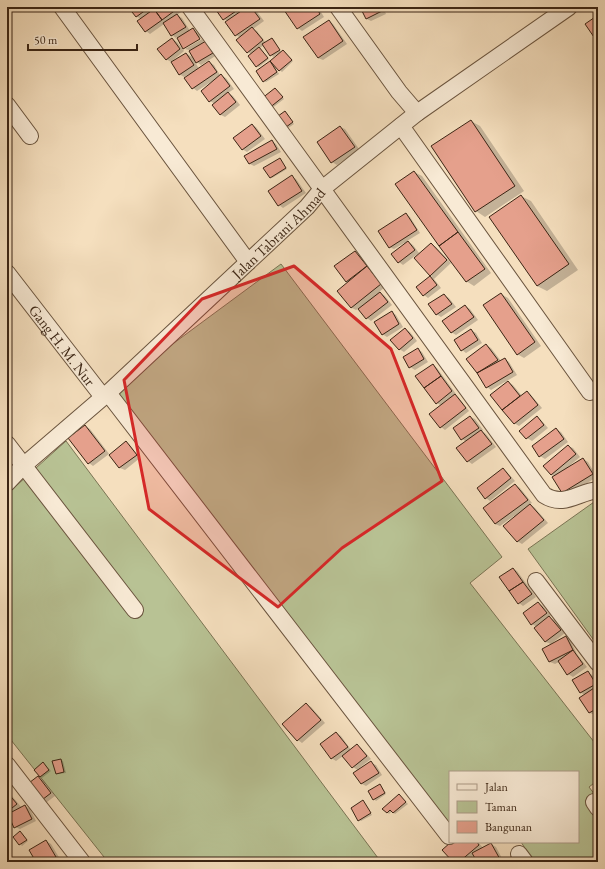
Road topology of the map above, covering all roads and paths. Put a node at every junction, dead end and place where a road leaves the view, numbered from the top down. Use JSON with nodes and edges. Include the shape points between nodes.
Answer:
{"nodes":[{"id":1,"x":62,"y":7,"type":"edge"},
{"id":2,"x":190,"y":7,"type":"edge"},
{"id":3,"x":338,"y":7,"type":"edge"},
{"id":4,"x":569,"y":7,"type":"edge"},
{"id":5,"x":7,"y":105,"type":"edge"},
{"id":6,"x":417,"y":114,"type":"junction"},
{"id":7,"x":401,"y":126,"type":"junction"},
{"id":8,"x":30,"y":136,"type":"dead end"},
{"id":9,"x":322,"y":189,"type":"junction"},
{"id":10,"x":248,"y":262,"type":"junction"},
{"id":11,"x":7,"y":273,"type":"edge"},
{"id":12,"x":590,"y":392,"type":"dead end"},
{"id":13,"x":106,"y":395,"type":"junction"},
{"id":14,"x":7,"y":444,"type":"edge"},
{"id":15,"x":24,"y":466,"type":"junction"},
{"id":16,"x":7,"y":483,"type":"edge"},
{"id":17,"x":598,"y":490,"type":"edge"},
{"id":18,"x":536,"y":581,"type":"dead end"},
{"id":19,"x":135,"y":610,"type":"dead end"},
{"id":20,"x":598,"y":663,"type":"edge"},
{"id":21,"x":7,"y":765,"type":"edge"},
{"id":22,"x":449,"y":836,"type":"edge"},
{"id":23,"x":82,"y":862,"type":"edge"}],
"edges":[{"from":1,"to":10,"type":"street"},
{"from":2,"to":9,"type":"street"},
{"from":3,"to":6,"type":"street"},
{"from":4,"to":6,"type":"street","name":"Jalan Tabrani Ahmad"},
{"from":5,"to":8,"type":"street"},
{"from":6,"to":7,"type":"street","name":"Jalan Tabrani Ahmad"},
{"from":7,"to":9,"type":"street","name":"Jalan Tabrani Ahmad"},
{"from":7,"to":12,"type":"street"},
{"from":9,"to":10,"type":"street","name":"Jalan Tabrani Ahmad","via":[[307,207]]},
{"from":9,"to":17,"type":"street","via":[[544,495],[561,501]]},
{"from":10,"to":13,"type":"street","name":"Jalan Tabrani Ahmad"},
{"from":11,"to":13,"type":"street","name":"Gang H. M. Nur"},
{"from":13,"to":15,"type":"street","name":"Jalan Tabrani Ahmad"},
{"from":13,"to":22,"type":"street","name":"Gang H. M. Nur"},
{"from":14,"to":15,"type":"street"},
{"from":15,"to":16,"type":"street","name":"Jalan Tabrani Ahmad"},
{"from":15,"to":19,"type":"street"},
{"from":18,"to":20,"type":"street"},
{"from":21,"to":23,"type":"street"}]}
